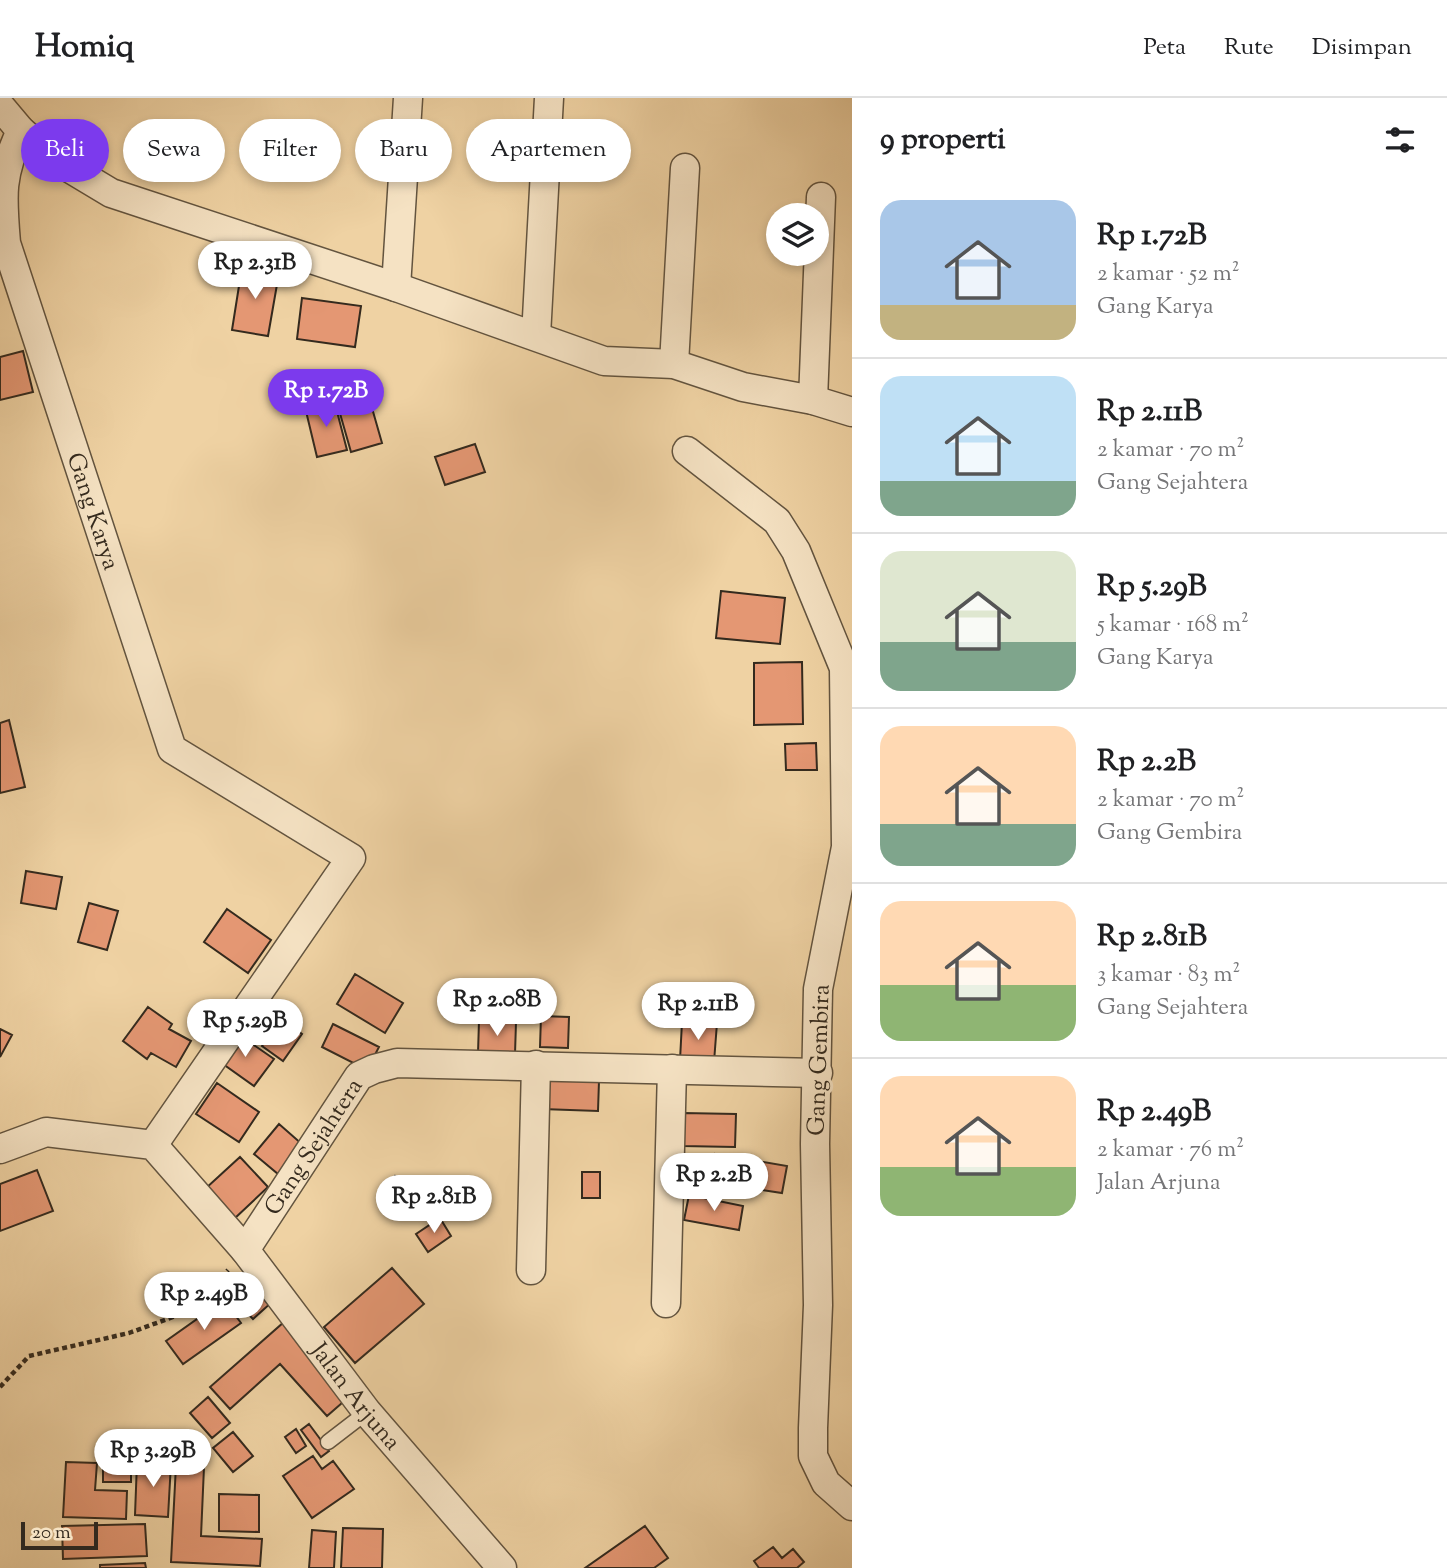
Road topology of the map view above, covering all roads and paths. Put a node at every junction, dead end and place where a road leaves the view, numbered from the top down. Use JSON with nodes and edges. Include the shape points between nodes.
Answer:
{"nodes":[{"id":1,"x":408,"y":98,"type":"edge"},
{"id":2,"x":549,"y":98,"type":"edge"},
{"id":3,"x":0,"y":106,"type":"edge"},
{"id":4,"x":10,"y":127,"type":"edge"},
{"id":5,"x":685,"y":168,"type":"dead end"},
{"id":6,"x":821,"y":197,"type":"dead end"},
{"id":7,"x":396,"y":287,"type":"junction"},
{"id":8,"x":536,"y":336,"type":"junction"},
{"id":9,"x":674,"y":364,"type":"junction"},
{"id":10,"x":813,"y":400,"type":"junction"},
{"id":11,"x":852,"y":412,"type":"edge"},
{"id":12,"x":687,"y":451,"type":"dead end"},
{"id":13,"x":536,"y":1065,"type":"junction"},
{"id":14,"x":672,"y":1069,"type":"junction"},
{"id":15,"x":818,"y":1073,"type":"junction"},
{"id":16,"x":153,"y":1145,"type":"junction"},
{"id":17,"x":0,"y":1149,"type":"edge"},
{"id":18,"x":245,"y":1250,"type":"junction"},
{"id":19,"x":531,"y":1270,"type":"dead end"},
{"id":20,"x":666,"y":1303,"type":"dead end"},
{"id":21,"x":0,"y":1387,"type":"edge"},
{"id":22,"x":367,"y":1412,"type":"junction"},
{"id":23,"x":328,"y":1442,"type":"dead end"},
{"id":24,"x":852,"y":1506,"type":"edge"},
{"id":25,"x":502,"y":1568,"type":"edge"}],
"edges":[{"from":1,"to":7,"type":"street"},
{"from":2,"to":8,"type":"street"},
{"from":3,"to":4,"type":"street"},
{"from":4,"to":7,"type":"street","via":[[111,193]]},
{"from":4,"to":16,"type":"street","name":"Gang Karya","via":[[2,194],[6,243],[172,749],[351,858]]},
{"from":5,"to":9,"type":"street"},
{"from":6,"to":10,"type":"street"},
{"from":7,"to":8,"type":"street"},
{"from":8,"to":9,"type":"street","via":[[604,361]]},
{"from":9,"to":10,"type":"street","via":[[743,387]]},
{"from":10,"to":11,"type":"street"},
{"from":12,"to":15,"type":"street","name":"Gang Gembira","via":[[777,521],[796,551],[844,668],[846,847],[818,989]]},
{"from":13,"to":14,"type":"street","name":"Gang Sejahtera"},
{"from":13,"to":18,"type":"street","name":"Gang Sejahtera","via":[[397,1063],[359,1076]]},
{"from":13,"to":19,"type":"street"},
{"from":14,"to":15,"type":"street","name":"Gang Sejahtera"},
{"from":14,"to":20,"type":"street"},
{"from":15,"to":24,"type":"street","name":"Gang Gembira","via":[[813,1456],[826,1483]]},
{"from":16,"to":17,"type":"street","via":[[46,1132]]},
{"from":16,"to":18,"type":"street","name":"Jalan Arjuna"},
{"from":18,"to":21,"type":"path","via":[[204,1297],[173,1317],[130,1333],[29,1356]]},
{"from":18,"to":22,"type":"street","name":"Jalan Arjuna"},
{"from":22,"to":23,"type":"lane"},
{"from":22,"to":25,"type":"street","name":"Jalan Arjuna"}]}
